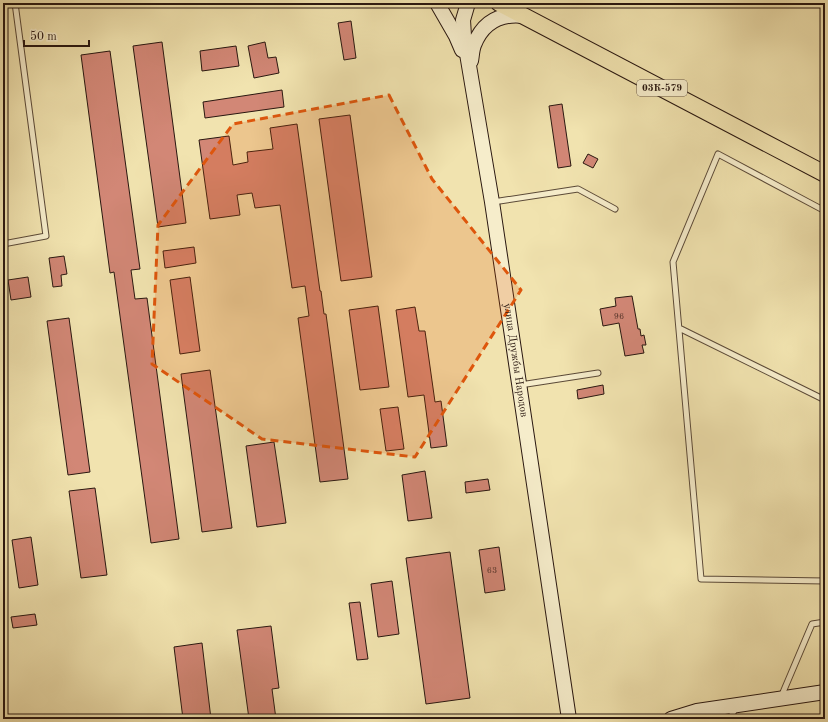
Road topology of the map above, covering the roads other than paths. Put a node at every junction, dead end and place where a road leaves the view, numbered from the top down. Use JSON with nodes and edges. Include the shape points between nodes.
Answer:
{"nodes":[{"id":1,"x":15,"y":3,"type":"edge"},
{"id":2,"x":437,"y":3,"type":"edge"},
{"id":3,"x":468,"y":3,"type":"edge"},
{"id":4,"x":499,"y":3,"type":"edge"},
{"id":5,"x":526,"y":17,"type":"junction"},
{"id":6,"x":470,"y":69,"type":"junction"},
{"id":7,"x":825,"y":174,"type":"edge"},
{"id":8,"x":492,"y":202,"type":"junction"},
{"id":9,"x":615,"y":209,"type":"dead end"},
{"id":10,"x":825,"y":211,"type":"edge"},
{"id":11,"x":3,"y":244,"type":"edge"},
{"id":12,"x":679,"y":328,"type":"junction"},
{"id":13,"x":598,"y":373,"type":"dead end"},
{"id":14,"x":519,"y":385,"type":"junction"},
{"id":15,"x":825,"y":400,"type":"edge"},
{"id":16,"x":825,"y":581,"type":"edge"},
{"id":17,"x":825,"y":622,"type":"edge"},
{"id":18,"x":825,"y":692,"type":"edge"},
{"id":19,"x":780,"y":699,"type":"junction"},
{"id":20,"x":737,"y":706,"type":"junction"},
{"id":21,"x":569,"y":719,"type":"edge"},
{"id":22,"x":671,"y":719,"type":"edge"},
{"id":23,"x":729,"y":719,"type":"edge"}],
"edges":[{"from":1,"to":11,"type":"lane","via":[[46,236]]},
{"from":2,"to":6,"type":"street","via":[[456,36]]},
{"from":3,"to":6,"type":"street","name":"улица Дружбы Народов","via":[[463,20]]},
{"from":4,"to":5,"type":"main road","number":"03К-579"},
{"from":5,"to":6,"type":"street","via":[[503,16],[482,30],[474,46]]},
{"from":5,"to":7,"type":"main road","number":"03К-579"},
{"from":6,"to":8,"type":"street","name":"улица Дружбы Народов"},
{"from":8,"to":9,"type":"lane","via":[[578,189]]},
{"from":8,"to":14,"type":"street","name":"улица Дружбы Народов"},
{"from":10,"to":12,"type":"lane","via":[[718,154],[673,262]]},
{"from":12,"to":15,"type":"lane"},
{"from":12,"to":16,"type":"lane","via":[[701,579]]},
{"from":13,"to":14,"type":"lane"},
{"from":14,"to":21,"type":"street","name":"улица Дружбы Народов"},
{"from":17,"to":19,"type":"lane","via":[[812,624]]},
{"from":18,"to":19,"type":"street"},
{"from":19,"to":20,"type":"street"},
{"from":20,"to":22,"type":"street","via":[[697,711]]},
{"from":20,"to":23,"type":"lane"}]}
